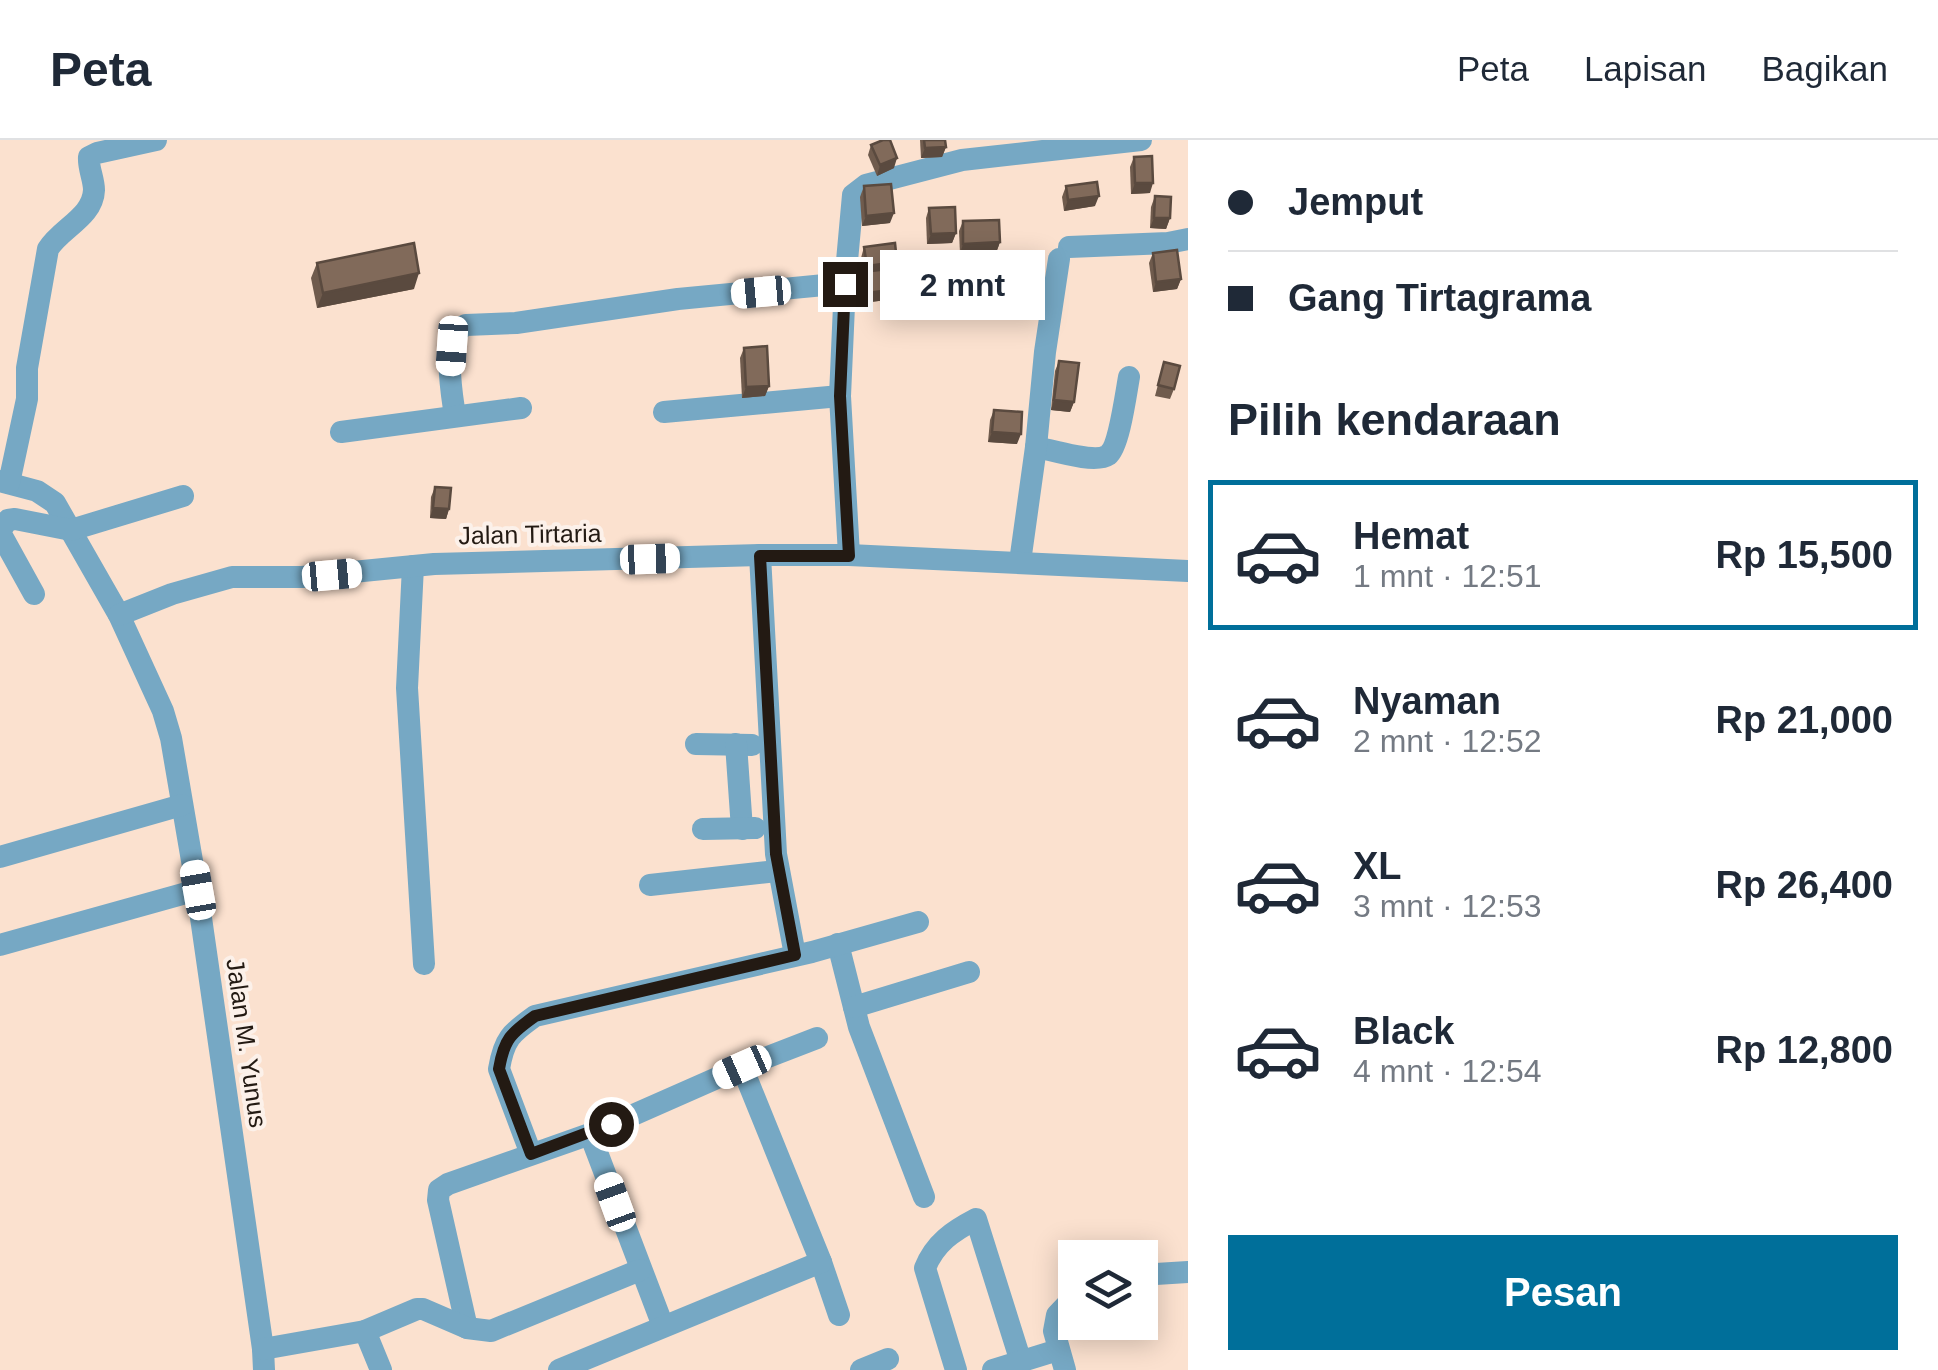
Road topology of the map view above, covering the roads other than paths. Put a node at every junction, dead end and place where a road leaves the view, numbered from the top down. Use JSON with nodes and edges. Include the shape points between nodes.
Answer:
{"nodes":[{"id":1,"x":156,"y":140,"type":"edge"},
{"id":2,"x":1141,"y":140,"type":"edge"},
{"id":3,"x":83,"y":148,"type":"edge"},
{"id":4,"x":959,"y":150,"type":"edge"},
{"id":5,"x":1188,"y":239,"type":"edge"},
{"id":6,"x":845,"y":284,"type":"junction"},
{"id":7,"x":1129,"y":377,"type":"dead end"},
{"id":8,"x":840,"y":396,"type":"junction"},
{"id":9,"x":522,"y":408,"type":"dead end"},
{"id":10,"x":664,"y":412,"type":"dead end"},
{"id":11,"x":455,"y":416,"type":"junction"},
{"id":12,"x":340,"y":432,"type":"dead end"},
{"id":13,"x":1036,"y":447,"type":"junction"},
{"id":14,"x":5,"y":482,"type":"edge"},
{"id":15,"x":183,"y":496,"type":"dead end"},
{"id":16,"x":71,"y":530,"type":"junction"},
{"id":17,"x":760,"y":556,"type":"junction"},
{"id":18,"x":849,"y":556,"type":"junction"},
{"id":19,"x":1020,"y":562,"type":"junction"},
{"id":20,"x":413,"y":566,"type":"junction"},
{"id":21,"x":1188,"y":571,"type":"edge"},
{"id":22,"x":34,"y":594,"type":"dead end"},
{"id":23,"x":119,"y":615,"type":"junction"},
{"id":24,"x":696,"y":744,"type":"dead end"},
{"id":25,"x":736,"y":744,"type":"junction"},
{"id":26,"x":770,"y":745,"type":"junction"},
{"id":27,"x":182,"y":805,"type":"junction"},
{"id":28,"x":742,"y":828,"type":"junction"},
{"id":29,"x":774,"y":828,"type":"junction"},
{"id":30,"x":703,"y":830,"type":"dead end"},
{"id":31,"x":0,"y":857,"type":"edge"},
{"id":32,"x":778,"y":871,"type":"junction"},
{"id":33,"x":650,"y":885,"type":"dead end"},
{"id":34,"x":198,"y":890,"type":"junction"},
{"id":35,"x":918,"y":922,"type":"dead end"},
{"id":36,"x":838,"y":944,"type":"junction"},
{"id":37,"x":0,"y":945,"type":"edge"},
{"id":38,"x":795,"y":955,"type":"junction"},
{"id":39,"x":424,"y":964,"type":"dead end"},
{"id":40,"x":969,"y":972,"type":"dead end"},
{"id":41,"x":854,"y":1007,"type":"junction"},
{"id":42,"x":817,"y":1038,"type":"dead end"},
{"id":43,"x":742,"y":1067,"type":"junction"},
{"id":44,"x":590,"y":1134,"type":"junction"},
{"id":45,"x":531,"y":1154,"type":"junction"},
{"id":46,"x":924,"y":1197,"type":"dead end"},
{"id":47,"x":821,"y":1262,"type":"junction"},
{"id":48,"x":640,"y":1270,"type":"junction"},
{"id":49,"x":1188,"y":1272,"type":"edge"},
{"id":50,"x":1158,"y":1274,"type":"edge"},
{"id":51,"x":1058,"y":1314,"type":"edge"},
{"id":52,"x":839,"y":1315,"type":"dead end"},
{"id":53,"x":663,"y":1326,"type":"junction"},
{"id":54,"x":468,"y":1328,"type":"junction"},
{"id":55,"x":365,"y":1331,"type":"junction"},
{"id":56,"x":263,"y":1359,"type":"edge"},
{"id":57,"x":888,"y":1360,"type":"dead end"},
{"id":58,"x":1062,"y":1360,"type":"edge"},
{"id":59,"x":1020,"y":1362,"type":"junction"},
{"id":60,"x":381,"y":1370,"type":"edge"},
{"id":61,"x":559,"y":1370,"type":"edge"},
{"id":62,"x":861,"y":1370,"type":"edge"},
{"id":63,"x":956,"y":1370,"type":"edge"},
{"id":64,"x":993,"y":1370,"type":"edge"}],
"edges":[{"from":1,"to":3,"type":"street","via":[[97,153]]},
{"from":2,"to":4,"type":"street"},
{"from":3,"to":14,"type":"street","via":[[94,192],[89,209],[48,249],[27,368],[28,399]]},
{"from":4,"to":6,"type":"street","via":[[866,184],[853,196]]},
{"from":5,"to":13,"type":"street","via":[[1064,253]]},
{"from":6,"to":8,"type":"street"},
{"from":6,"to":11,"type":"street","via":[[466,325],[452,346]]},
{"from":7,"to":13,"type":"street","via":[[1108,455]]},
{"from":8,"to":10,"type":"street"},
{"from":8,"to":18,"type":"street"},
{"from":9,"to":11,"type":"street"},
{"from":11,"to":12,"type":"street"},
{"from":13,"to":19,"type":"street"},
{"from":14,"to":16,"type":"street","name":"Jalan M. Yunus","via":[[55,503]]},
{"from":15,"to":16,"type":"street"},
{"from":16,"to":22,"type":"street","via":[[15,518],[1,529]]},
{"from":16,"to":23,"type":"street","name":"Jalan M. Yunus"},
{"from":17,"to":18,"type":"street","name":"Jalan Tirtaria"},
{"from":17,"to":20,"type":"street","name":"Jalan Tirtaria"},
{"from":17,"to":26,"type":"street"},
{"from":18,"to":19,"type":"street","name":"Jalan Tirtaria"},
{"from":19,"to":21,"type":"street","name":"Jalan Tirtaria"},
{"from":20,"to":23,"type":"street","name":"Jalan Tirtaria","via":[[302,578],[232,577]]},
{"from":20,"to":39,"type":"street","via":[[406,688]]},
{"from":23,"to":27,"type":"street","name":"Jalan M. Yunus","via":[[163,711]]},
{"from":24,"to":25,"type":"street"},
{"from":25,"to":26,"type":"street"},
{"from":25,"to":28,"type":"street"},
{"from":26,"to":29,"type":"street"},
{"from":27,"to":31,"type":"street"},
{"from":27,"to":34,"type":"street","name":"Jalan M. Yunus"},
{"from":28,"to":29,"type":"street"},
{"from":28,"to":30,"type":"street"},
{"from":29,"to":32,"type":"street"},
{"from":32,"to":33,"type":"street"},
{"from":32,"to":38,"type":"street"},
{"from":34,"to":37,"type":"street"},
{"from":34,"to":56,"type":"street","name":"Jalan M. Yunus"},
{"from":35,"to":36,"type":"street"},
{"from":36,"to":38,"type":"street"},
{"from":36,"to":41,"type":"street"},
{"from":38,"to":45,"type":"street","via":[[535,1016],[512,1032],[499,1069]]},
{"from":40,"to":41,"type":"street"},
{"from":41,"to":46,"type":"street"},
{"from":42,"to":43,"type":"street"},
{"from":43,"to":44,"type":"street"},
{"from":43,"to":47,"type":"street"},
{"from":44,"to":45,"type":"street"},
{"from":44,"to":48,"type":"street"},
{"from":45,"to":54,"type":"street","via":[[440,1190]]},
{"from":47,"to":52,"type":"street"},
{"from":47,"to":53,"type":"street"},
{"from":48,"to":53,"type":"street"},
{"from":48,"to":54,"type":"street","via":[[491,1331]]},
{"from":49,"to":50,"type":"street"},
{"from":51,"to":58,"type":"street","via":[[1054,1331]]},
{"from":53,"to":61,"type":"street"},
{"from":54,"to":55,"type":"street","via":[[424,1308]]},
{"from":55,"to":56,"type":"street"},
{"from":55,"to":60,"type":"street"},
{"from":57,"to":62,"type":"street"},
{"from":58,"to":59,"type":"street"},
{"from":59,"to":63,"type":"street","via":[[976,1220],[944,1239],[925,1268]]},
{"from":59,"to":64,"type":"street"}]}
